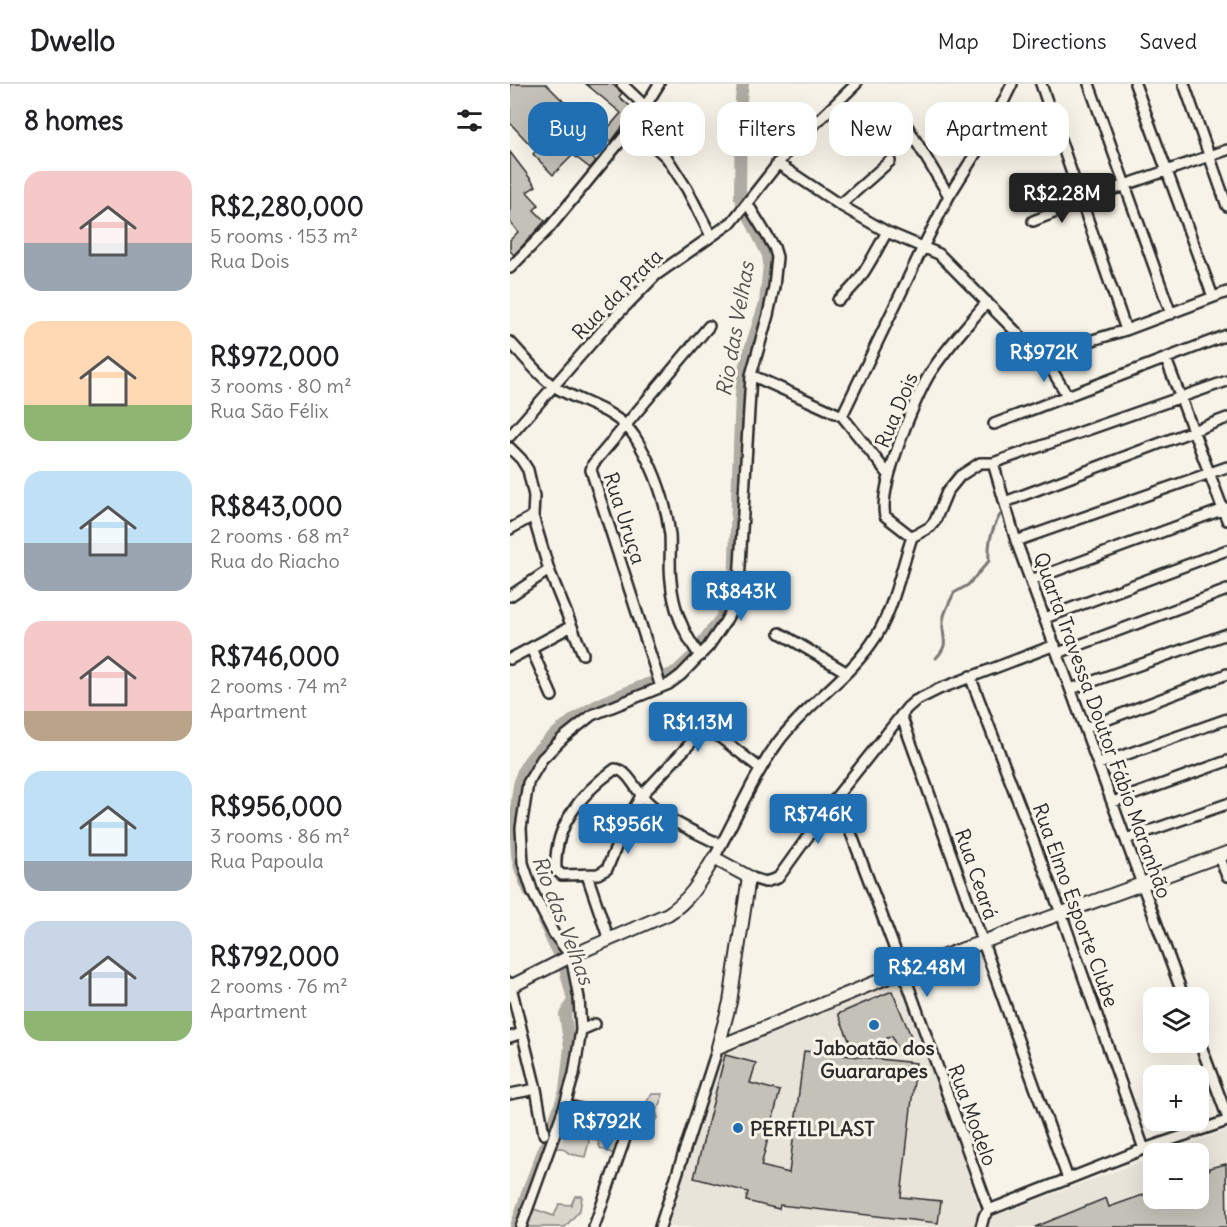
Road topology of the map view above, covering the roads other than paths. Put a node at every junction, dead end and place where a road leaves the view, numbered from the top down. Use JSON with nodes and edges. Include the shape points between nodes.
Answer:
{"nodes":[{"id":1,"x":622,"y":84,"type":"edge"},
{"id":2,"x":659,"y":84,"type":"edge"},
{"id":3,"x":856,"y":84,"type":"edge"},
{"id":4,"x":1012,"y":84,"type":"edge"},
{"id":5,"x":1041,"y":84,"type":"edge"},
{"id":6,"x":1089,"y":84,"type":"edge"},
{"id":7,"x":1135,"y":84,"type":"edge"},
{"id":8,"x":1184,"y":84,"type":"edge"},
{"id":9,"x":641,"y":102,"type":"edge"},
{"id":10,"x":648,"y":102,"type":"edge"},
{"id":11,"x":913,"y":136,"type":"edge"},
{"id":12,"x":620,"y":142,"type":"edge"},
{"id":13,"x":1227,"y":150,"type":"edge"},
{"id":14,"x":665,"y":156,"type":"edge"},
{"id":15,"x":1210,"y":157,"type":"junction"},
{"id":16,"x":890,"y":161,"type":"dead end"},
{"id":17,"x":777,"y":163,"type":"junction"},
{"id":18,"x":1166,"y":171,"type":"junction"},
{"id":19,"x":1125,"y":185,"type":"junction"},
{"id":20,"x":949,"y":196,"type":"junction"},
{"id":21,"x":1081,"y":202,"type":"junction"},
{"id":22,"x":840,"y":205,"type":"junction"},
{"id":23,"x":745,"y":206,"type":"junction"},
{"id":24,"x":1227,"y":207,"type":"edge"},
{"id":25,"x":1033,"y":221,"type":"dead end"},
{"id":26,"x":886,"y":232,"type":"junction"},
{"id":27,"x":711,"y":236,"type":"junction"},
{"id":28,"x":923,"y":247,"type":"junction"},
{"id":29,"x":510,"y":268,"type":"edge"},
{"id":30,"x":1227,"y":292,"type":"edge"},
{"id":31,"x":1213,"y":297,"type":"junction"},
{"id":32,"x":838,"y":300,"type":"dead end"},
{"id":33,"x":987,"y":302,"type":"junction"},
{"id":34,"x":1171,"y":314,"type":"junction"},
{"id":35,"x":710,"y":326,"type":"dead end"},
{"id":36,"x":1126,"y":330,"type":"junction"},
{"id":37,"x":1227,"y":335,"type":"edge"},
{"id":38,"x":510,"y":342,"type":"edge"},
{"id":39,"x":1043,"y":355,"type":"junction"},
{"id":40,"x":1166,"y":359,"type":"junction"},
{"id":41,"x":751,"y":375,"type":"junction"},
{"id":42,"x":1227,"y":381,"type":"edge"},
{"id":43,"x":554,"y":387,"type":"junction"},
{"id":44,"x":1068,"y":397,"type":"junction"},
{"id":45,"x":1182,"y":398,"type":"junction"},
{"id":46,"x":842,"y":416,"type":"junction"},
{"id":47,"x":1227,"y":418,"type":"edge"},
{"id":48,"x":994,"y":424,"type":"dead end"},
{"id":49,"x":626,"y":427,"type":"junction"},
{"id":50,"x":1194,"y":431,"type":"junction"},
{"id":51,"x":510,"y":436,"type":"edge"},
{"id":52,"x":510,"y":448,"type":"edge"},
{"id":53,"x":993,"y":463,"type":"junction"},
{"id":54,"x":1227,"y":466,"type":"edge"},
{"id":55,"x":1209,"y":473,"type":"junction"},
{"id":56,"x":889,"y":475,"type":"junction"},
{"id":57,"x":1005,"y":502,"type":"junction"},
{"id":58,"x":1225,"y":508,"type":"edge"},
{"id":59,"x":533,"y":516,"type":"junction"},
{"id":60,"x":1227,"y":520,"type":"edge"},
{"id":61,"x":510,"y":529,"type":"edge"},
{"id":62,"x":912,"y":537,"type":"junction"},
{"id":63,"x":1016,"y":542,"type":"junction"},
{"id":64,"x":1227,"y":550,"type":"edge"},
{"id":65,"x":549,"y":570,"type":"junction"},
{"id":66,"x":1030,"y":580,"type":"junction"},
{"id":67,"x":1227,"y":590,"type":"edge"},
{"id":68,"x":510,"y":596,"type":"edge"},
{"id":69,"x":1045,"y":618,"type":"junction"},
{"id":70,"x":570,"y":627,"type":"junction"},
{"id":71,"x":780,"y":633,"type":"dead end"},
{"id":72,"x":1227,"y":634,"type":"edge"},
{"id":73,"x":531,"y":648,"type":"junction"},
{"id":74,"x":1056,"y":649,"type":"junction"},
{"id":75,"x":697,"y":652,"type":"junction"},
{"id":76,"x":583,"y":654,"type":"dead end"},
{"id":77,"x":510,"y":659,"type":"edge"},
{"id":78,"x":846,"y":672,"type":"junction"},
{"id":79,"x":1227,"y":674,"type":"edge"},
{"id":80,"x":970,"y":676,"type":"junction"},
{"id":81,"x":661,"y":687,"type":"junction"},
{"id":82,"x":1071,"y":689,"type":"junction"},
{"id":83,"x":552,"y":696,"type":"dead end"},
{"id":84,"x":901,"y":715,"type":"junction"},
{"id":85,"x":1227,"y":719,"type":"edge"},
{"id":86,"x":1085,"y":728,"type":"junction"},
{"id":87,"x":1227,"y":761,"type":"edge"},
{"id":88,"x":1099,"y":764,"type":"junction"},
{"id":89,"x":761,"y":769,"type":"junction"},
{"id":90,"x":641,"y":796,"type":"junction"},
{"id":91,"x":837,"y":796,"type":"junction"},
{"id":92,"x":1113,"y":802,"type":"junction"},
{"id":93,"x":1227,"y":804,"type":"edge"},
{"id":94,"x":1126,"y":839,"type":"junction"},
{"id":95,"x":721,"y":845,"type":"junction"},
{"id":96,"x":1223,"y":854,"type":"edge"},
{"id":97,"x":714,"y":858,"type":"junction"},
{"id":98,"x":587,"y":875,"type":"junction"},
{"id":99,"x":1227,"y":876,"type":"edge"},
{"id":100,"x":749,"y":877,"type":"junction"},
{"id":101,"x":1142,"y":884,"type":"junction"},
{"id":102,"x":1061,"y":913,"type":"junction"},
{"id":103,"x":609,"y":940,"type":"junction"},
{"id":104,"x":981,"y":942,"type":"junction"},
{"id":105,"x":568,"y":957,"type":"junction"},
{"id":106,"x":903,"y":971,"type":"junction"},
{"id":107,"x":510,"y":985,"type":"edge"},
{"id":108,"x":1180,"y":987,"type":"edge"},
{"id":109,"x":595,"y":1024,"type":"dead end"},
{"id":110,"x":581,"y":1030,"type":"junction"},
{"id":111,"x":522,"y":1033,"type":"junction"},
{"id":112,"x":510,"y":1038,"type":"edge"},
{"id":113,"x":718,"y":1047,"type":"junction"},
{"id":114,"x":1204,"y":1053,"type":"edge"},
{"id":115,"x":536,"y":1089,"type":"junction"},
{"id":116,"x":510,"y":1094,"type":"edge"},
{"id":117,"x":565,"y":1104,"type":"junction"},
{"id":118,"x":1227,"y":1116,"type":"edge"},
{"id":119,"x":1227,"y":1121,"type":"edge"},
{"id":120,"x":544,"y":1134,"type":"dead end"},
{"id":121,"x":1162,"y":1143,"type":"edge"},
{"id":122,"x":1143,"y":1146,"type":"edge"},
{"id":123,"x":1143,"y":1149,"type":"edge"},
{"id":124,"x":1068,"y":1179,"type":"junction"},
{"id":125,"x":989,"y":1210,"type":"junction"},
{"id":126,"x":521,"y":1227,"type":"edge"},
{"id":127,"x":594,"y":1227,"type":"edge"},
{"id":128,"x":660,"y":1227,"type":"edge"},
{"id":129,"x":981,"y":1227,"type":"edge"}],
"edges":[{"from":1,"to":9,"type":"street"},
{"from":2,"to":10,"type":"street"},
{"from":3,"to":17,"type":"street","name":"Rua da Prata"},
{"from":4,"to":20,"type":"street","via":[[987,135]]},
{"from":5,"to":21,"type":"street"},
{"from":6,"to":19,"type":"street"},
{"from":7,"to":18,"type":"street"},
{"from":8,"to":15,"type":"street"},
{"from":11,"to":20,"type":"street"},
{"from":12,"to":29,"type":"street","via":[[550,227]]},
{"from":13,"to":15,"type":"street"},
{"from":14,"to":27,"type":"street"},
{"from":15,"to":18,"type":"street"},
{"from":15,"to":24,"type":"street"},
{"from":16,"to":22,"type":"street"},
{"from":17,"to":22,"type":"street"},
{"from":17,"to":23,"type":"street","name":"Rua da Prata"},
{"from":18,"to":19,"type":"street"},
{"from":18,"to":31,"type":"street"},
{"from":19,"to":21,"type":"street"},
{"from":19,"to":34,"type":"street"},
{"from":20,"to":28,"type":"street"},
{"from":21,"to":25,"type":"street"},
{"from":21,"to":36,"type":"street"},
{"from":22,"to":26,"type":"street"},
{"from":23,"to":27,"type":"street","name":"Rua da Prata","via":[[732,222]]},
{"from":23,"to":41,"type":"street","via":[[777,257],[768,315]]},
{"from":26,"to":28,"type":"street"},
{"from":26,"to":32,"type":"street","via":[[859,280]]},
{"from":27,"to":43,"type":"street","name":"Rua da Prata","via":[[656,275]]},
{"from":28,"to":33,"type":"street","via":[[948,261]]},
{"from":28,"to":46,"type":"street"},
{"from":30,"to":31,"type":"street"},
{"from":31,"to":34,"type":"street"},
{"from":33,"to":39,"type":"street"},
{"from":33,"to":56,"type":"street","name":"Rua Dois","via":[[928,376]]},
{"from":34,"to":36,"type":"street"},
{"from":35,"to":49,"type":"street","name":"Rua Uruça"},
{"from":36,"to":39,"type":"street"},
{"from":37,"to":40,"type":"street"},
{"from":38,"to":43,"type":"street"},
{"from":39,"to":44,"type":"street"},
{"from":40,"to":44,"type":"street"},
{"from":40,"to":45,"type":"street"},
{"from":41,"to":46,"type":"street"},
{"from":41,"to":75,"type":"street","via":[[737,600],[725,622]]},
{"from":42,"to":45,"type":"street"},
{"from":43,"to":49,"type":"street","via":[[598,407]]},
{"from":43,"to":51,"type":"street","name":"Rua da Prata"},
{"from":44,"to":48,"type":"street"},
{"from":45,"to":50,"type":"street"},
{"from":45,"to":53,"type":"street"},
{"from":46,"to":56,"type":"street"},
{"from":47,"to":50,"type":"street"},
{"from":49,"to":75,"type":"street","via":[[651,464],[658,484],[670,536],[675,610]]},
{"from":49,"to":81,"type":"street","name":"Rua Uruça","via":[[591,470]]},
{"from":50,"to":55,"type":"street"},
{"from":50,"to":57,"type":"street"},
{"from":52,"to":59,"type":"street","via":[[528,470],[534,496]]},
{"from":53,"to":57,"type":"street","name":"Quarta Travessa Doutor Fábio Maranhão"},
{"from":53,"to":62,"type":"street","via":[[980,463],[960,476],[946,492],[930,527]]},
{"from":54,"to":55,"type":"street"},
{"from":55,"to":58,"type":"street"},
{"from":55,"to":63,"type":"street"},
{"from":56,"to":62,"type":"street","name":"Rua Dois","via":[[885,516]]},
{"from":57,"to":63,"type":"street","name":"Quarta Travessa Doutor Fábio Maranhão"},
{"from":58,"to":60,"type":"street"},
{"from":58,"to":66,"type":"street"},
{"from":59,"to":61,"type":"street"},
{"from":59,"to":65,"type":"street"},
{"from":62,"to":78,"type":"street","via":[[880,630]]},
{"from":63,"to":66,"type":"street","name":"Quarta Travessa Doutor Fábio Maranhão"},
{"from":64,"to":69,"type":"street"},
{"from":65,"to":68,"type":"street"},
{"from":65,"to":70,"type":"street"},
{"from":66,"to":69,"type":"street","name":"Quarta Travessa Doutor Fábio Maranhão"},
{"from":67,"to":74,"type":"street"},
{"from":69,"to":74,"type":"street","name":"Quarta Travessa Doutor Fábio Maranhão"},
{"from":70,"to":73,"type":"street"},
{"from":70,"to":76,"type":"street"},
{"from":71,"to":78,"type":"street"},
{"from":72,"to":82,"type":"street"},
{"from":73,"to":77,"type":"street"},
{"from":73,"to":83,"type":"street"},
{"from":74,"to":80,"type":"street"},
{"from":74,"to":82,"type":"street","name":"Quarta Travessa Doutor Fábio Maranhão"},
{"from":75,"to":81,"type":"street","via":[[681,675]]},
{"from":78,"to":89,"type":"street","via":[[801,715]]},
{"from":79,"to":86,"type":"street"},
{"from":80,"to":84,"type":"street","via":[[915,701]]},
{"from":80,"to":102,"type":"street","name":"Rua Elmo Esporte Clube"},
{"from":81,"to":105,"type":"street","via":[[586,719],[542,759],[528,783],[521,828],[523,863],[533,893]]},
{"from":82,"to":86,"type":"street","name":"Quarta Travessa Doutor Fábio Maranhão"},
{"from":84,"to":91,"type":"street"},
{"from":84,"to":104,"type":"street","name":"Rua Ceará"},
{"from":85,"to":88,"type":"street"},
{"from":86,"to":88,"type":"street","name":"Quarta Travessa Doutor Fábio Maranhão"},
{"from":87,"to":92,"type":"street"},
{"from":88,"to":92,"type":"street","name":"Quarta Travessa Doutor Fábio Maranhão"},
{"from":89,"to":90,"type":"street","via":[[707,730],[696,736]]},
{"from":89,"to":95,"type":"street"},
{"from":90,"to":95,"type":"street","via":[[678,823]]},
{"from":90,"to":98,"type":"street","via":[[607,870]]},
{"from":90,"to":98,"type":"street","via":[[618,769],[593,787],[573,810],[562,829],[557,873]]},
{"from":91,"to":100,"type":"street","via":[[777,878],[765,882]]},
{"from":91,"to":106,"type":"street","name":"Rua Modelo"},
{"from":92,"to":94,"type":"street","name":"Quarta Travessa Doutor Fábio Maranhão"},
{"from":93,"to":94,"type":"street"},
{"from":94,"to":101,"type":"street","name":"Quarta Travessa Doutor Fábio Maranhão"},
{"from":95,"to":97,"type":"street"},
{"from":96,"to":99,"type":"street"},
{"from":96,"to":101,"type":"street"},
{"from":97,"to":100,"type":"street"},
{"from":97,"to":103,"type":"street","via":[[682,905]]},
{"from":98,"to":103,"type":"street"},
{"from":100,"to":113,"type":"street","via":[[730,1002]]},
{"from":101,"to":102,"type":"street"},
{"from":101,"to":108,"type":"street","name":"Quarta Travessa Doutor Fábio Maranhão"},
{"from":102,"to":104,"type":"street"},
{"from":102,"to":122,"type":"street","name":"Rua Elmo Esporte Clube"},
{"from":103,"to":105,"type":"street"},
{"from":104,"to":106,"type":"street"},
{"from":104,"to":124,"type":"street","name":"Rua Ceará"},
{"from":105,"to":107,"type":"street"},
{"from":105,"to":110,"type":"street","via":[[579,998]]},
{"from":106,"to":113,"type":"street"},
{"from":106,"to":125,"type":"street","name":"Rua Modelo"},
{"from":107,"to":111,"type":"street"},
{"from":109,"to":110,"type":"street"},
{"from":110,"to":117,"type":"street"},
{"from":111,"to":112,"type":"street"},
{"from":111,"to":115,"type":"street"},
{"from":113,"to":128,"type":"street"},
{"from":114,"to":118,"type":"street"},
{"from":115,"to":116,"type":"street"},
{"from":115,"to":120,"type":"street"},
{"from":117,"to":126,"type":"street"},
{"from":117,"to":127,"type":"street","via":[[620,1119],[629,1127]]},
{"from":119,"to":121,"type":"street"},
{"from":123,"to":124,"type":"street"},
{"from":124,"to":125,"type":"street"},
{"from":125,"to":129,"type":"street"}]}
